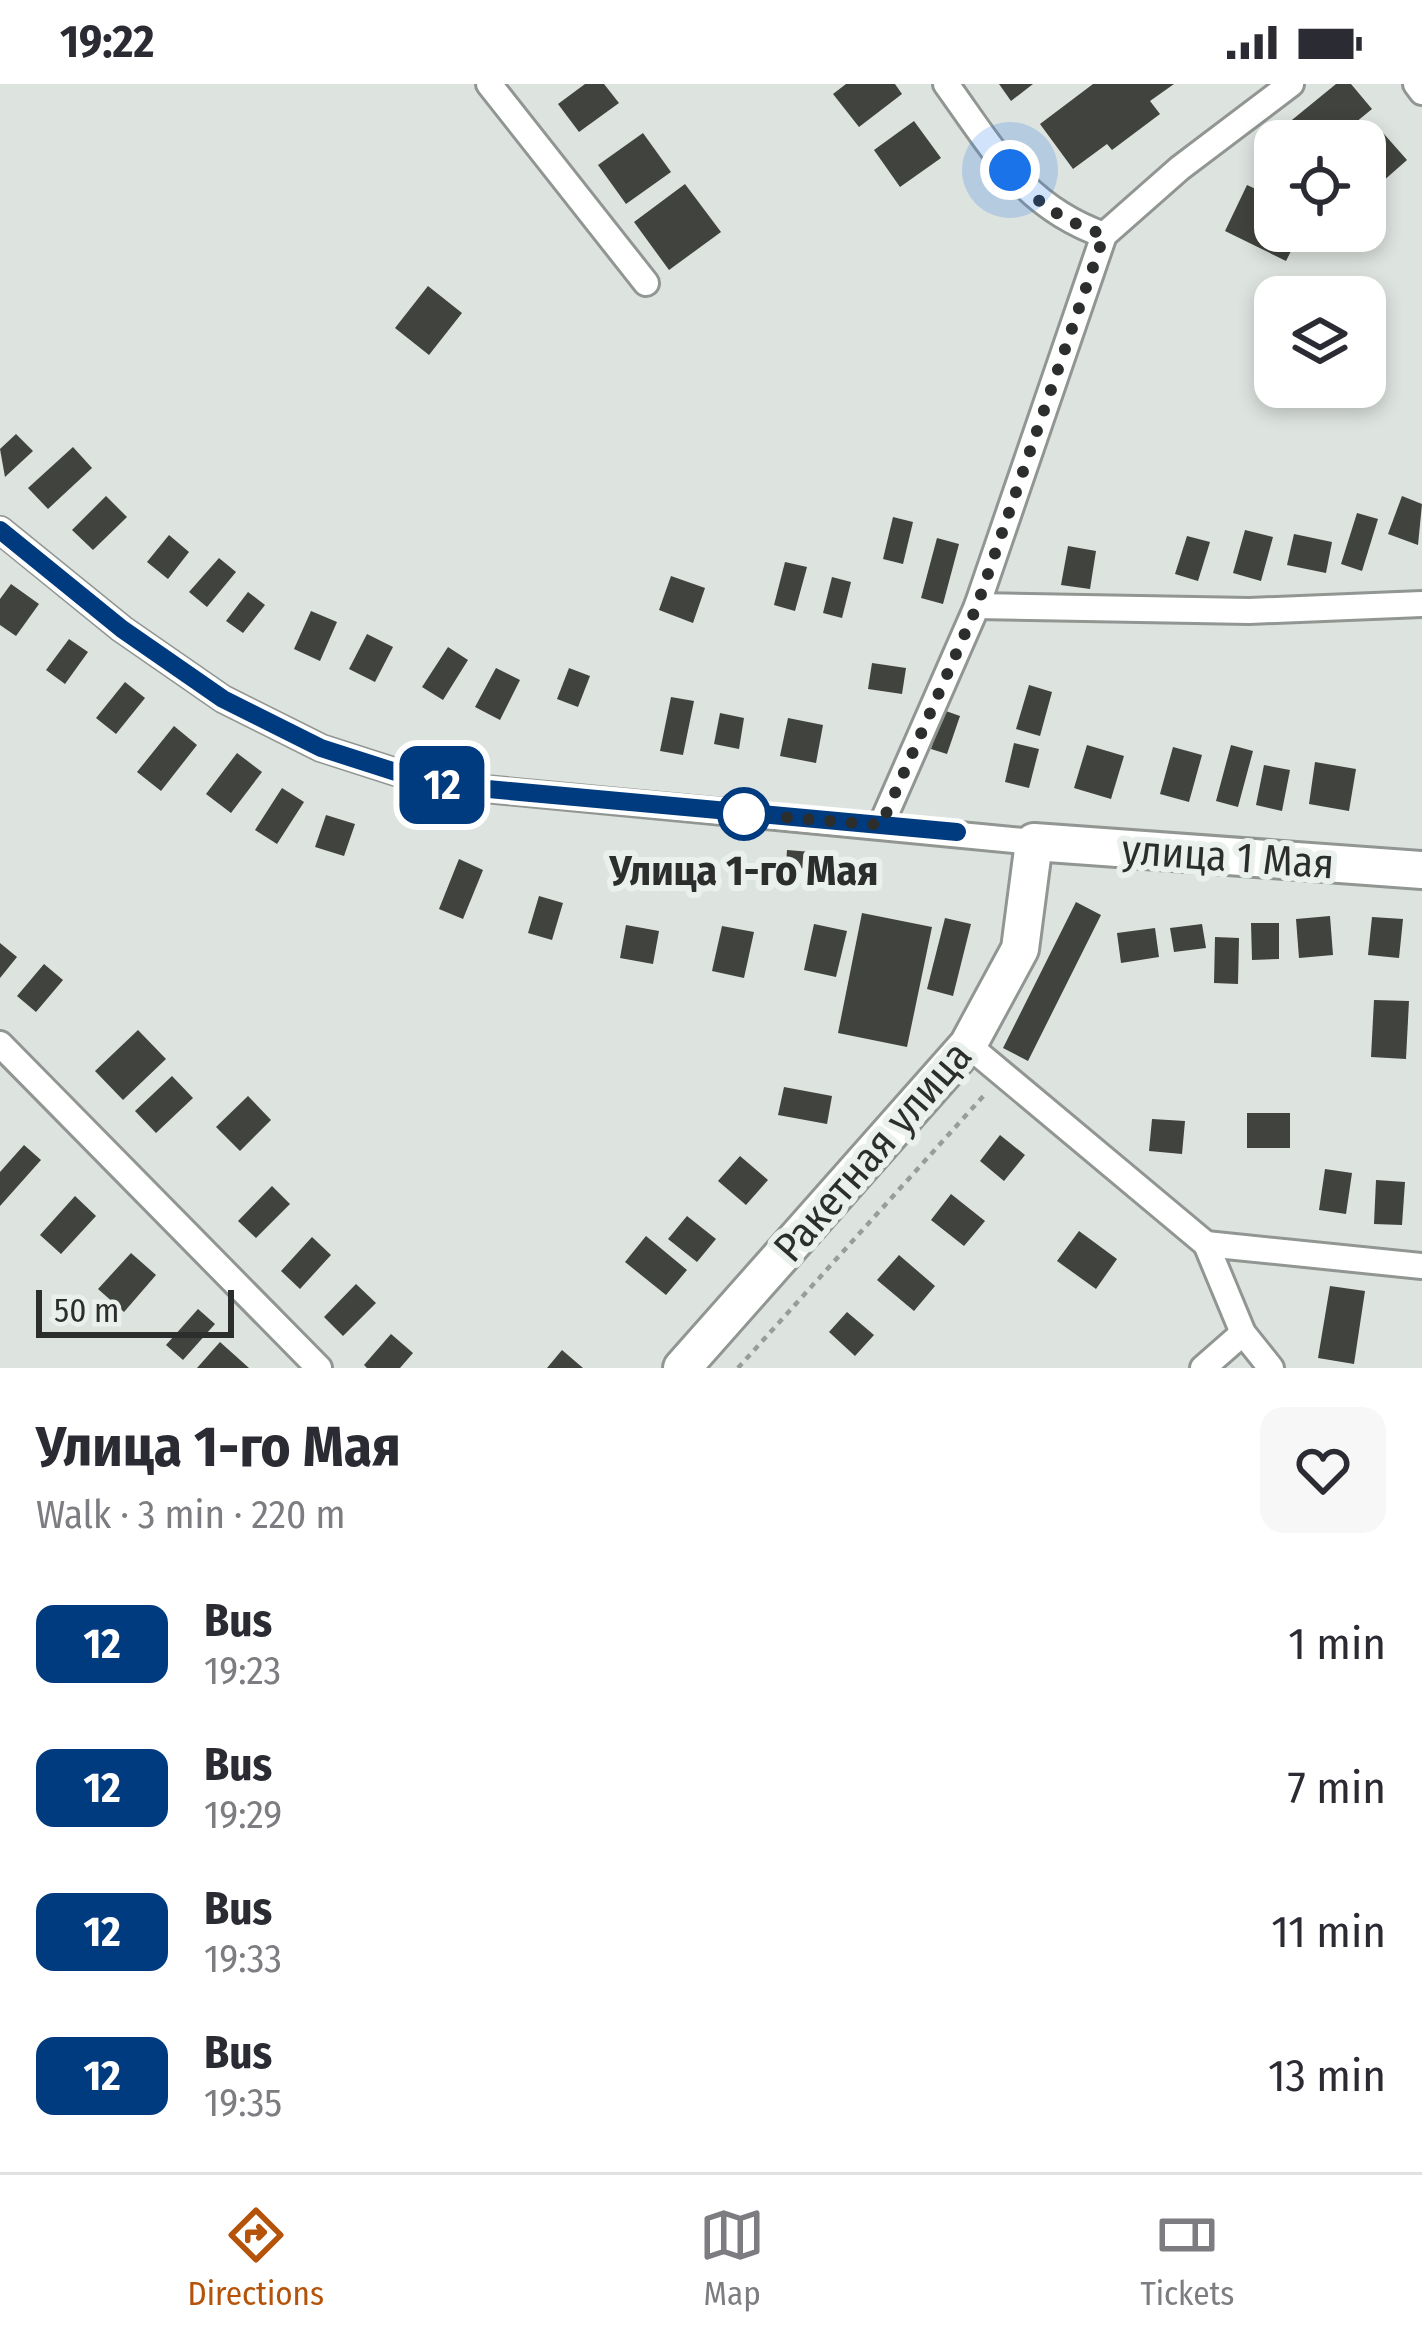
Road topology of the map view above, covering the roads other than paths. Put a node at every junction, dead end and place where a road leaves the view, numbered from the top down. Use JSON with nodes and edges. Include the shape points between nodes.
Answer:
{"nodes":[{"id":1,"x":489,"y":84,"type":"edge"},
{"id":2,"x":946,"y":84,"type":"edge"},
{"id":3,"x":1291,"y":84,"type":"edge"},
{"id":4,"x":1416,"y":84,"type":"edge"},
{"id":5,"x":1422,"y":92,"type":"edge"},
{"id":6,"x":1104,"y":235,"type":"junction"},
{"id":7,"x":646,"y":283,"type":"dead end"},
{"id":8,"x":0,"y":530,"type":"edge"},
{"id":9,"x":1422,"y":604,"type":"edge"},
{"id":10,"x":977,"y":606,"type":"junction"},
{"id":11,"x":881,"y":825,"type":"junction"},
{"id":12,"x":1034,"y":842,"type":"junction"},
{"id":13,"x":1422,"y":870,"type":"edge"},
{"id":14,"x":0,"y":1044,"type":"edge"},
{"id":15,"x":968,"y":1045,"type":"junction"},
{"id":16,"x":1206,"y":1244,"type":"junction"},
{"id":17,"x":1422,"y":1266,"type":"edge"},
{"id":18,"x":1244,"y":1333,"type":"junction"},
{"id":19,"x":319,"y":1368,"type":"edge"},
{"id":20,"x":682,"y":1368,"type":"edge"},
{"id":21,"x":1203,"y":1368,"type":"edge"},
{"id":22,"x":1270,"y":1368,"type":"edge"}],
"edges":[{"from":1,"to":7,"type":"street"},
{"from":2,"to":6,"type":"street","via":[[1029,196]]},
{"from":3,"to":6,"type":"street"},
{"from":4,"to":5,"type":"street"},
{"from":6,"to":10,"type":"street"},
{"from":8,"to":11,"type":"street","via":[[223,699],[321,748],[433,784]]},
{"from":9,"to":10,"type":"street","via":[[1249,611]]},
{"from":10,"to":11,"type":"street"},
{"from":11,"to":12,"type":"street"},
{"from":12,"to":13,"type":"main road","name":"улица 1 Мая"},
{"from":12,"to":15,"type":"main road","name":"Ракетная улица","via":[[1020,949]]},
{"from":14,"to":19,"type":"street"},
{"from":15,"to":16,"type":"street"},
{"from":15,"to":20,"type":"main road","name":"Ракетная улица"},
{"from":16,"to":17,"type":"street"},
{"from":16,"to":18,"type":"street"},
{"from":18,"to":21,"type":"street"},
{"from":18,"to":22,"type":"street"}]}
